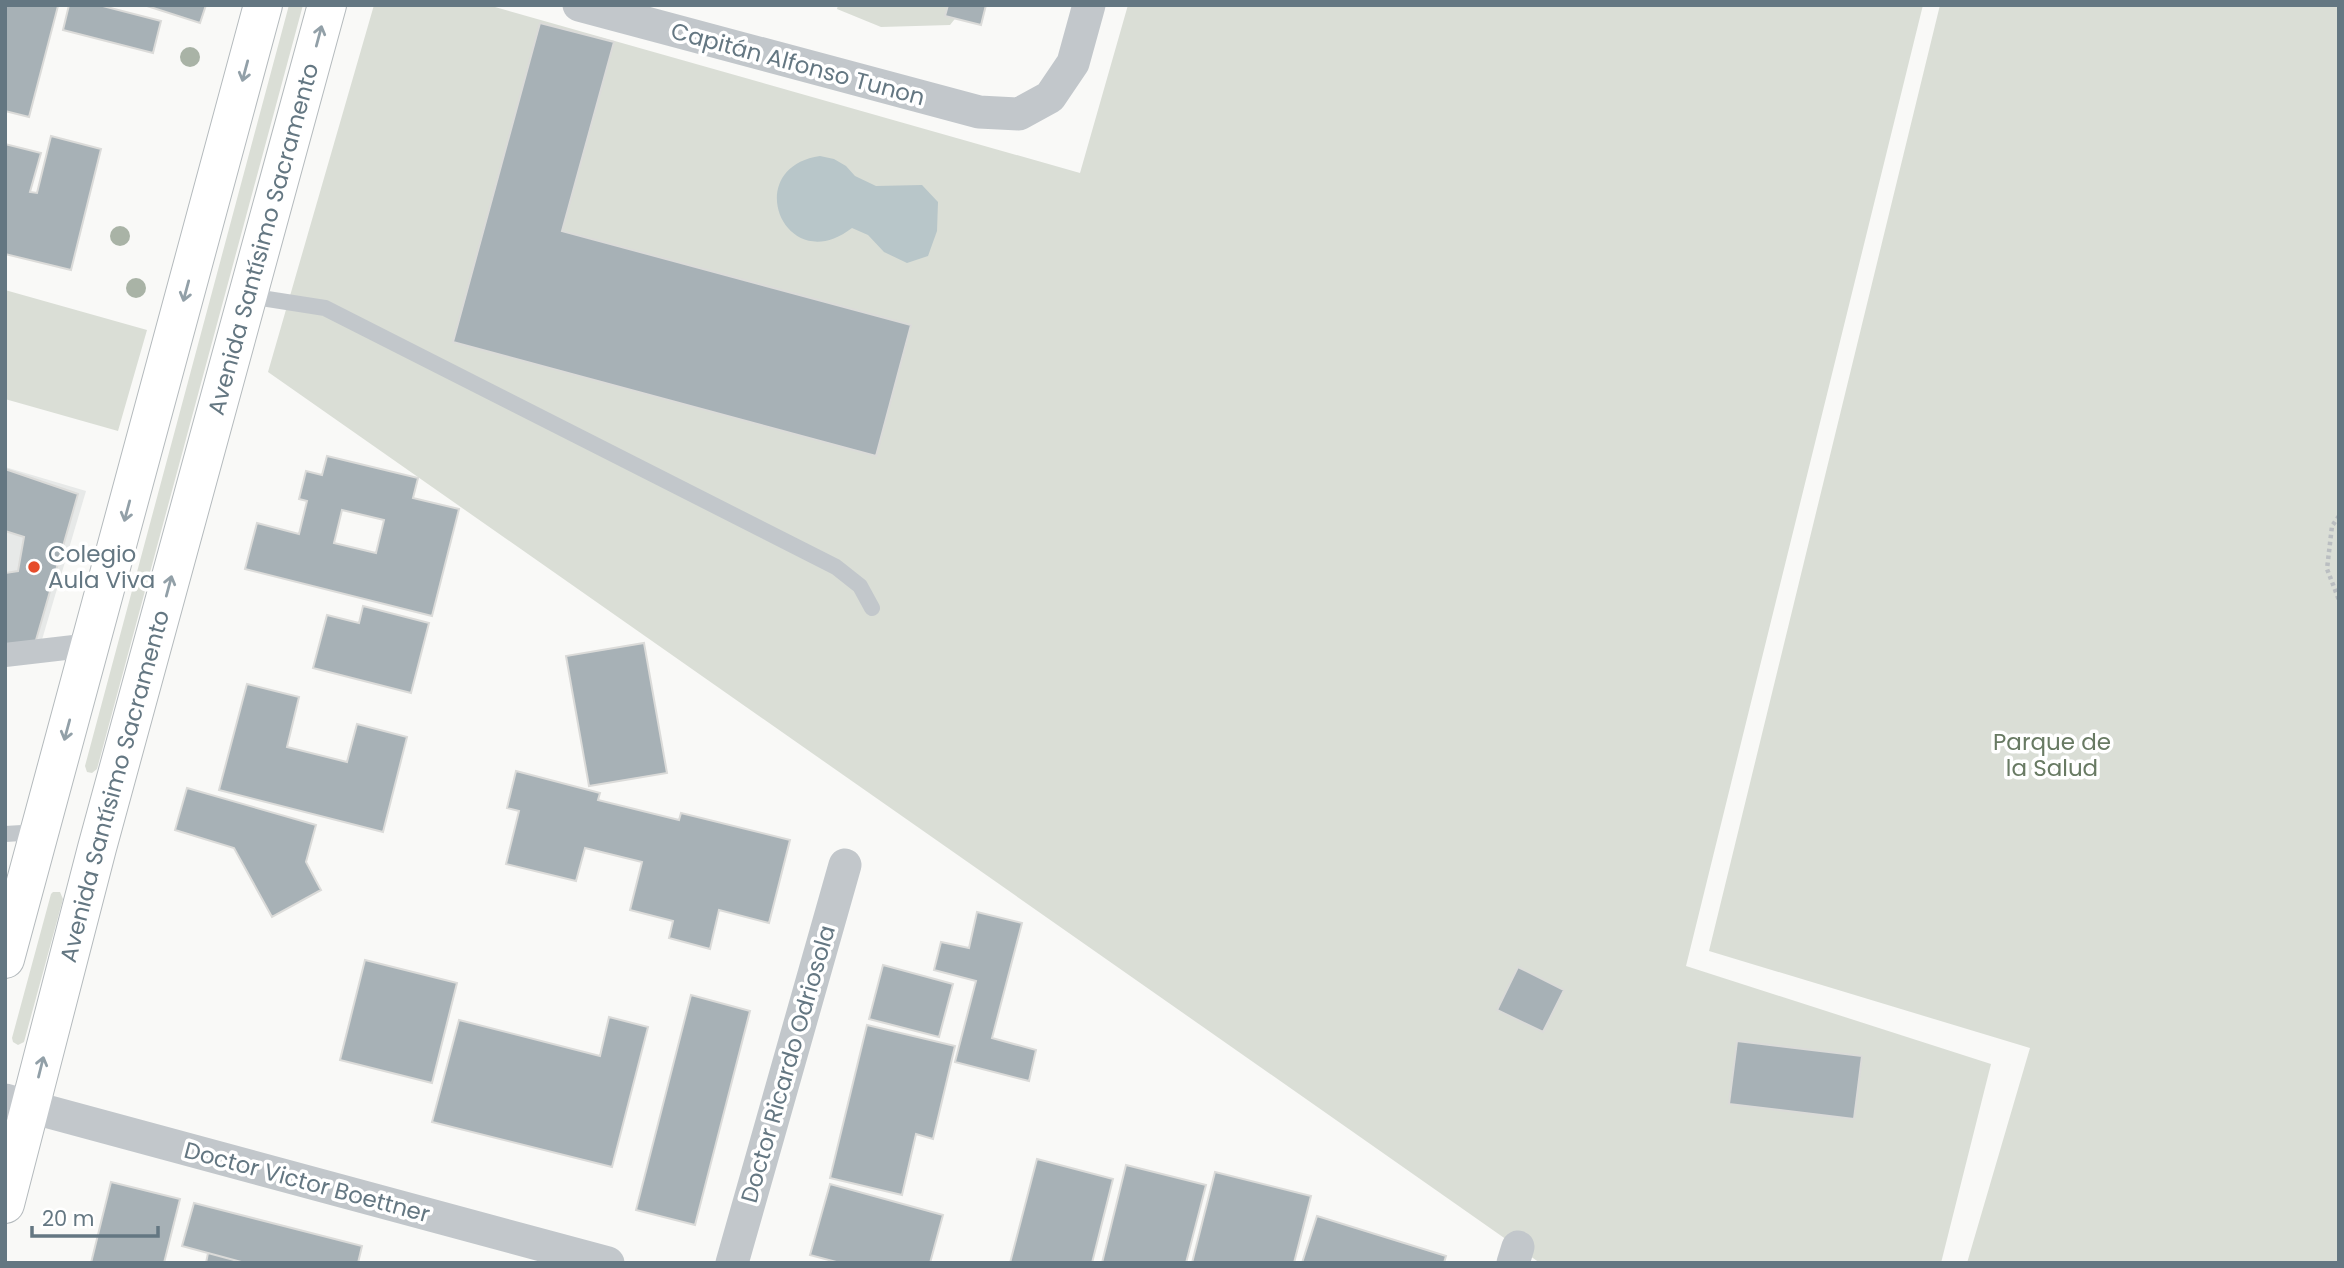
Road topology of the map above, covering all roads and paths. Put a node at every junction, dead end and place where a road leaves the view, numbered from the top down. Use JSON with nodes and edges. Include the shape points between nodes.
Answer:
{"nodes":[{"id":1,"x":263,"y":5,"type":"edge"},
{"id":2,"x":327,"y":5,"type":"edge"},
{"id":3,"x":579,"y":5,"type":"edge"},
{"id":4,"x":1089,"y":5,"type":"edge"},
{"id":5,"x":248,"y":296,"type":"junction"},
{"id":6,"x":2339,"y":516,"type":"edge"},
{"id":7,"x":2339,"y":600,"type":"edge"},
{"id":8,"x":872,"y":608,"type":"dead end"},
{"id":9,"x":91,"y":645,"type":"junction"},
{"id":10,"x":5,"y":655,"type":"edge"},
{"id":11,"x":22,"y":833,"type":"edge"},
{"id":12,"x":97,"y":848,"type":"junction"},
{"id":13,"x":845,"y":865,"type":"dead end"},
{"id":14,"x":5,"y":959,"type":"edge"},
{"id":15,"x":18,"y":1104,"type":"edge"},
{"id":16,"x":5,"y":1204,"type":"edge"},
{"id":17,"x":608,"y":1263,"type":"edge"},
{"id":18,"x":732,"y":1263,"type":"edge"}],
"edges":[{"from":1,"to":9,"type":"main road","one_way":true},
{"from":5,"to":2,"type":"main road","name":"Avenida Santísimo Sacramento","one_way":true},
{"from":3,"to":4,"type":"street","name":"Capitán Alfonso Tunon","via":[[979,112],[1018,114],[1050,97],[1073,63]]},
{"from":5,"to":8,"type":"lane","via":[[325,308],[836,567],[860,586]]},
{"from":12,"to":5,"type":"main road","name":"Avenida Santísimo Sacramento","one_way":true},
{"from":6,"to":7,"type":"path","via":[[2332,526],[2327,569]]},
{"from":9,"to":10,"type":"street"},
{"from":9,"to":11,"type":"main road","one_way":true},
{"from":11,"to":12,"type":"main road"},
{"from":11,"to":14,"type":"main road"},
{"from":15,"to":12,"type":"main road","name":"Avenida Santísimo Sacramento","one_way":true},
{"from":13,"to":18,"type":"street","name":"Doctor Ricardo Odriosola"},
{"from":15,"to":16,"type":"main road","name":"Avenida Santísimo Sacramento"},
{"from":15,"to":17,"type":"street","name":"Doctor Victor Boettner"}]}
